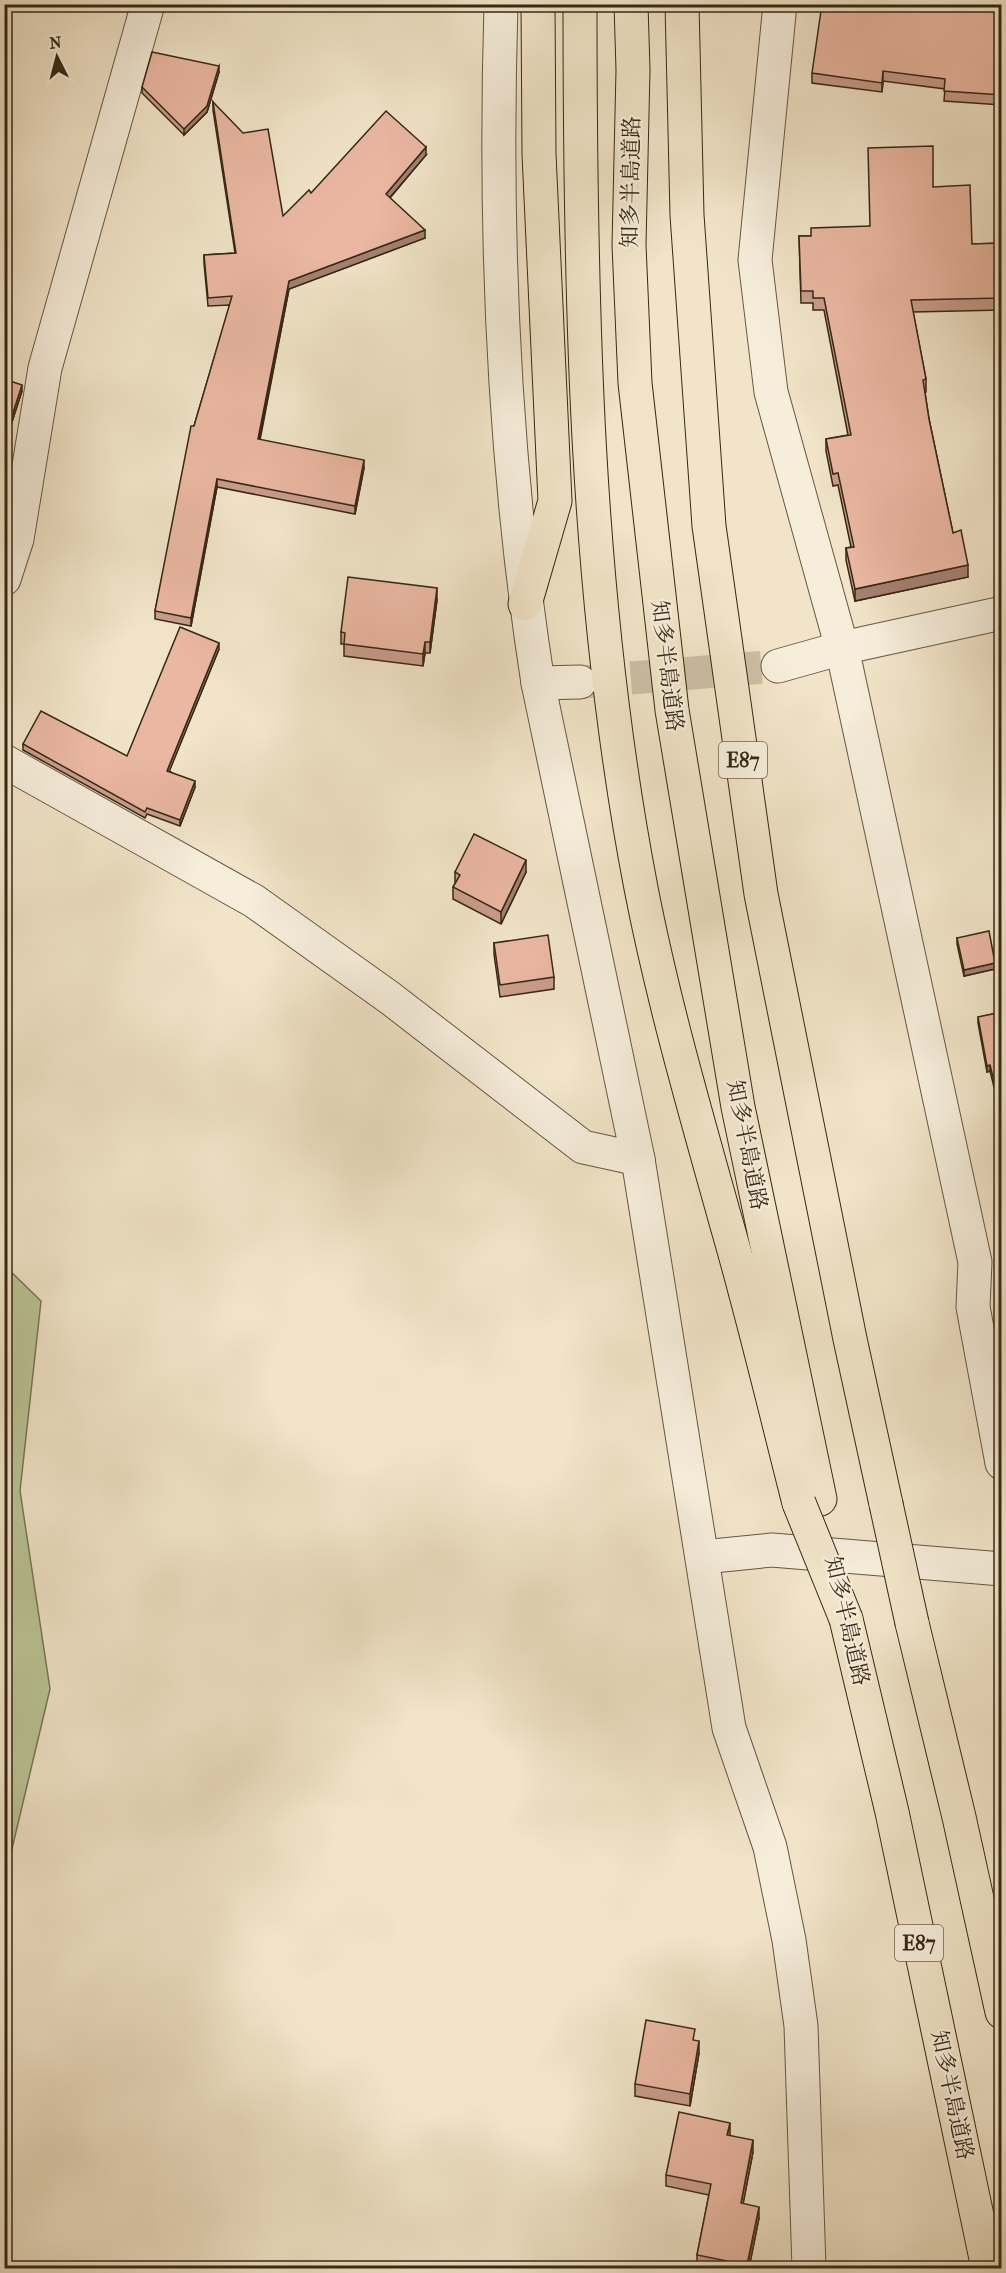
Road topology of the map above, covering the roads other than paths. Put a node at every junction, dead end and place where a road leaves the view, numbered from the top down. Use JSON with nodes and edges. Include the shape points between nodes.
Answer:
{"nodes":[{"id":1,"x":148,"y":4,"type":"edge"},
{"id":2,"x":501,"y":4,"type":"edge"},
{"id":3,"x":538,"y":4,"type":"edge"},
{"id":4,"x":580,"y":4,"type":"edge"},
{"id":5,"x":631,"y":4,"type":"edge"},
{"id":6,"x":682,"y":4,"type":"edge"},
{"id":7,"x":780,"y":4,"type":"edge"},
{"id":8,"x":4,"y":579,"type":"edge"},
{"id":9,"x":525,"y":604,"type":"junction"},
{"id":10,"x":1002,"y":613,"type":"edge"},
{"id":11,"x":842,"y":648,"type":"junction"},
{"id":12,"x":778,"y":666,"type":"tunnel mouth"},
{"id":13,"x":580,"y":682,"type":"tunnel mouth"},
{"id":14,"x":538,"y":683,"type":"junction"},
{"id":15,"x":4,"y":761,"type":"edge"},
{"id":16,"x":638,"y":1159,"type":"junction"},
{"id":17,"x":988,"y":1263,"type":"edge"},
{"id":18,"x":1002,"y":1462,"type":"edge"},
{"id":19,"x":810,"y":1501,"type":"junction"},
{"id":20,"x":703,"y":1557,"type":"junction"},
{"id":21,"x":1002,"y":1569,"type":"edge"},
{"id":22,"x":1002,"y":2012,"type":"edge"},
{"id":23,"x":810,"y":2268,"type":"edge"},
{"id":24,"x":988,"y":2268,"type":"edge"}],
"edges":[{"from":1,"to":8,"type":"street","via":[[45,368],[17,539]]},
{"from":2,"to":9,"type":"street","via":[[498,107],[501,309]]},
{"from":3,"to":9,"type":"highway","via":[[539,154],[555,501]]},
{"from":4,"to":19,"type":"highway","via":[[580,227],[587,442],[605,654],[644,899],[689,1095]]},
{"from":5,"to":19,"type":"highway","name":"知多半島道路","via":[[629,245],[635,383],[672,710],[738,1107]]},
{"from":6,"to":22,"type":"highway","number":"E87","bridge":true,"via":[[687,215],[710,526],[760,894],[850,1339]]},
{"from":7,"to":11,"type":"street","via":[[755,260],[771,392]]},
{"from":9,"to":14,"type":"street"},
{"from":10,"to":11,"type":"street"},
{"from":11,"to":12,"type":"street"},
{"from":11,"to":17,"type":"street"},
{"from":13,"to":14,"type":"street"},
{"from":14,"to":16,"type":"street"},
{"from":15,"to":16,"type":"street","via":[[254,901],[390,998],[583,1147]]},
{"from":16,"to":20,"type":"street"},
{"from":17,"to":18,"type":"street","via":[[973,1306]]},
{"from":19,"to":24,"type":"highway","name":"知多半島道路","number":"E87","bridge":true,"via":[[846,1619],[892,1812]]},
{"from":20,"to":21,"type":"street","via":[[772,1550]]},
{"from":20,"to":23,"type":"street","via":[[729,1728],[770,1847],[789,1940],[801,2026]]}]}
